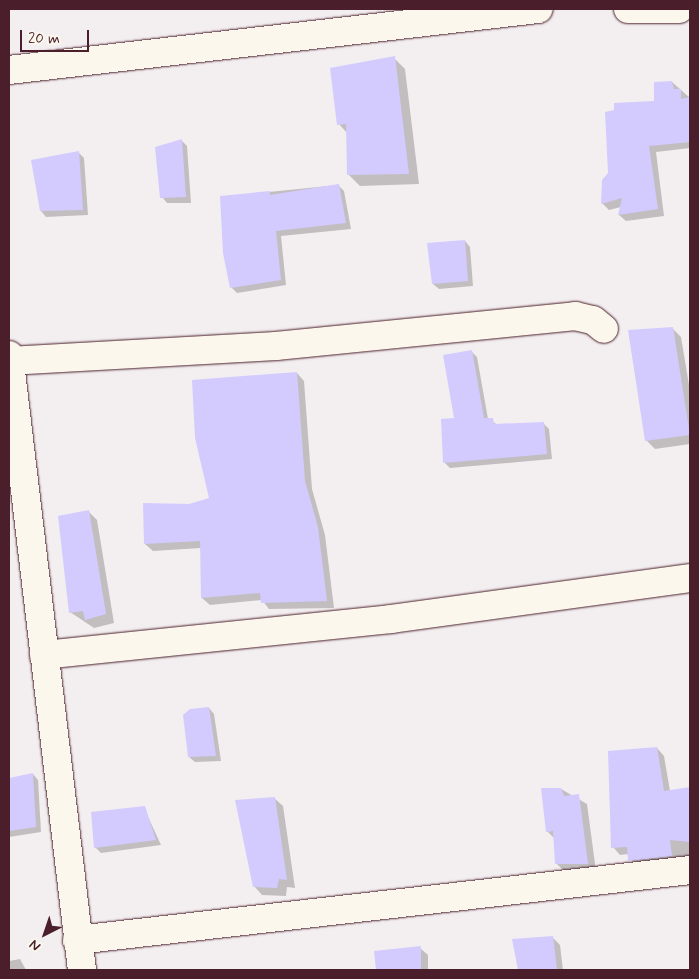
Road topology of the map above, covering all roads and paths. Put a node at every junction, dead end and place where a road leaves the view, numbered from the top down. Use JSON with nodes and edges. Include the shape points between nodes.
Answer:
{"nodes":[{"id":1,"x":538,"y":9,"type":"edge"},
{"id":2,"x":628,"y":9,"type":"edge"},
{"id":3,"x":679,"y":9,"type":"edge"},
{"id":4,"x":9,"y":70,"type":"edge"},
{"id":5,"x":604,"y":328,"type":"dead end"},
{"id":6,"x":9,"y":356,"type":"edge"},
{"id":7,"x":9,"y":361,"type":"edge"},
{"id":8,"x":12,"y":420,"type":"edge"},
{"id":9,"x":690,"y":578,"type":"edge"},
{"id":10,"x":44,"y":655,"type":"junction"},
{"id":11,"x":690,"y":870,"type":"edge"},
{"id":12,"x":77,"y":940,"type":"junction"},
{"id":13,"x":82,"y":970,"type":"edge"}],
"edges":[{"from":1,"to":4,"type":"street"},
{"from":2,"to":3,"type":"street"},
{"from":5,"to":7,"type":"street","via":[[593,320],[575,316],[406,335]]},
{"from":6,"to":7,"type":"street"},
{"from":7,"to":8,"type":"street"},
{"from":8,"to":10,"type":"street"},
{"from":9,"to":10,"type":"street","via":[[391,619]]},
{"from":10,"to":12,"type":"street"},
{"from":11,"to":12,"type":"street"},
{"from":12,"to":13,"type":"street"}]}
